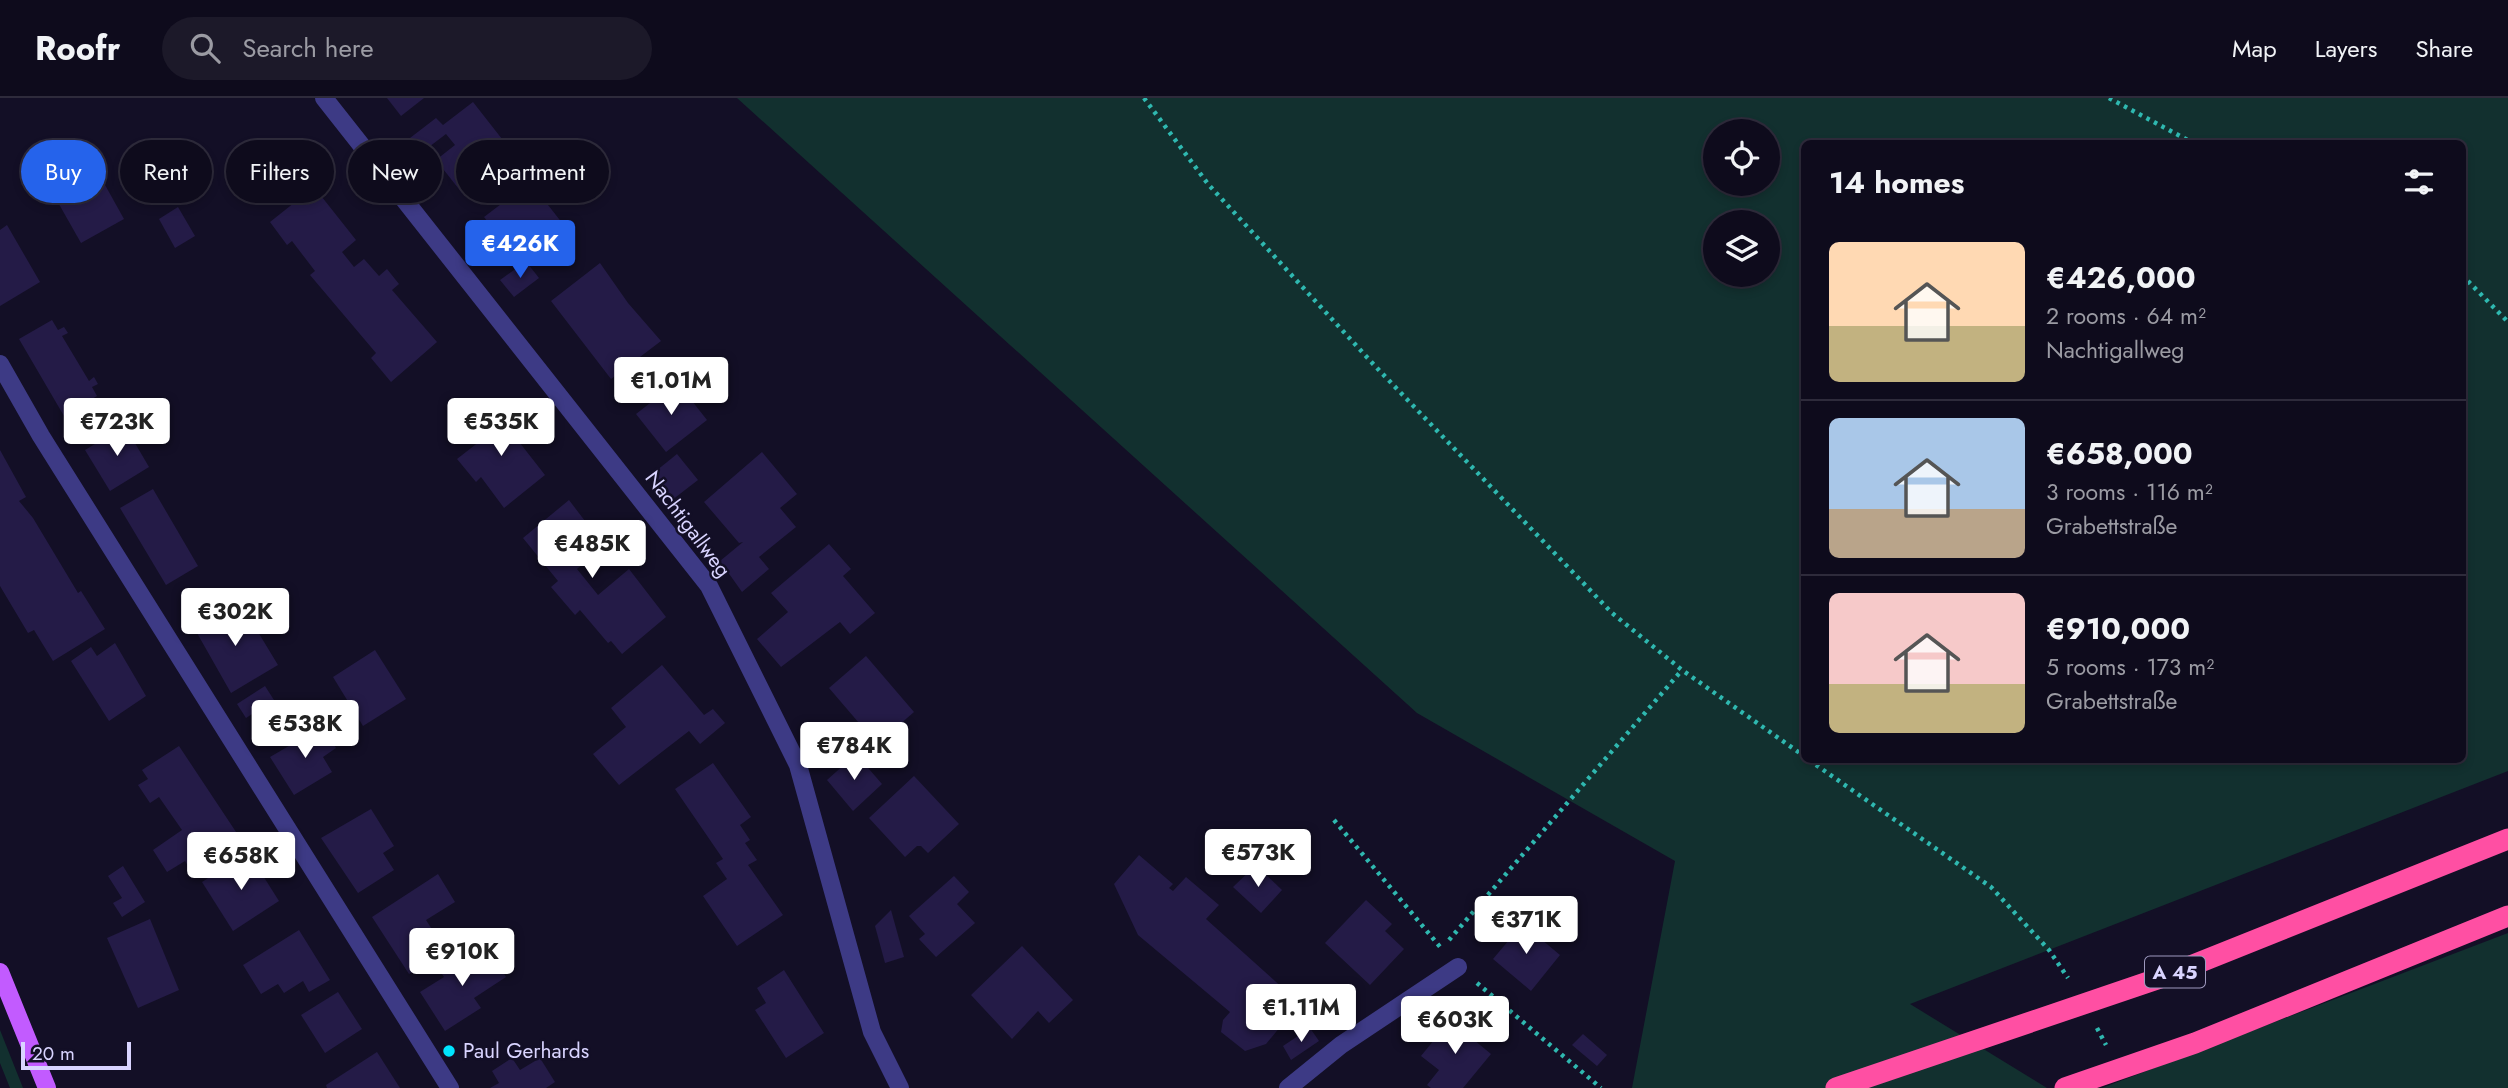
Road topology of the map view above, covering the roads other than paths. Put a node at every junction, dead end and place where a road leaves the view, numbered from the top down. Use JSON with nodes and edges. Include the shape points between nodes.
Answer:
{"nodes":[{"id":1,"x":324,"y":98,"type":"edge"},
{"id":2,"x":0,"y":364,"type":"edge"},
{"id":3,"x":2508,"y":839,"type":"edge"},
{"id":4,"x":2508,"y":916,"type":"edge"},
{"id":5,"x":1458,"y":967,"type":"dead end"},
{"id":6,"x":0,"y":972,"type":"edge"},
{"id":7,"x":47,"y":1088,"type":"edge"},
{"id":8,"x":450,"y":1088,"type":"edge"},
{"id":9,"x":900,"y":1088,"type":"edge"},
{"id":10,"x":1288,"y":1088,"type":"edge"},
{"id":11,"x":1836,"y":1088,"type":"edge"},
{"id":12,"x":2065,"y":1088,"type":"edge"}],
"edges":[{"from":1,"to":9,"type":"street","name":"Nachtigallweg","via":[[709,586],[797,765],[872,1032]]},
{"from":2,"to":8,"type":"street"},
{"from":3,"to":11,"type":"highway","number":"A 45","bridge":true,"via":[[2163,977]]},
{"from":4,"to":12,"type":"highway","bridge":true,"via":[[2195,1043]]},
{"from":5,"to":10,"type":"street","via":[[1340,1045]]},
{"from":6,"to":7,"type":"main road"}]}
